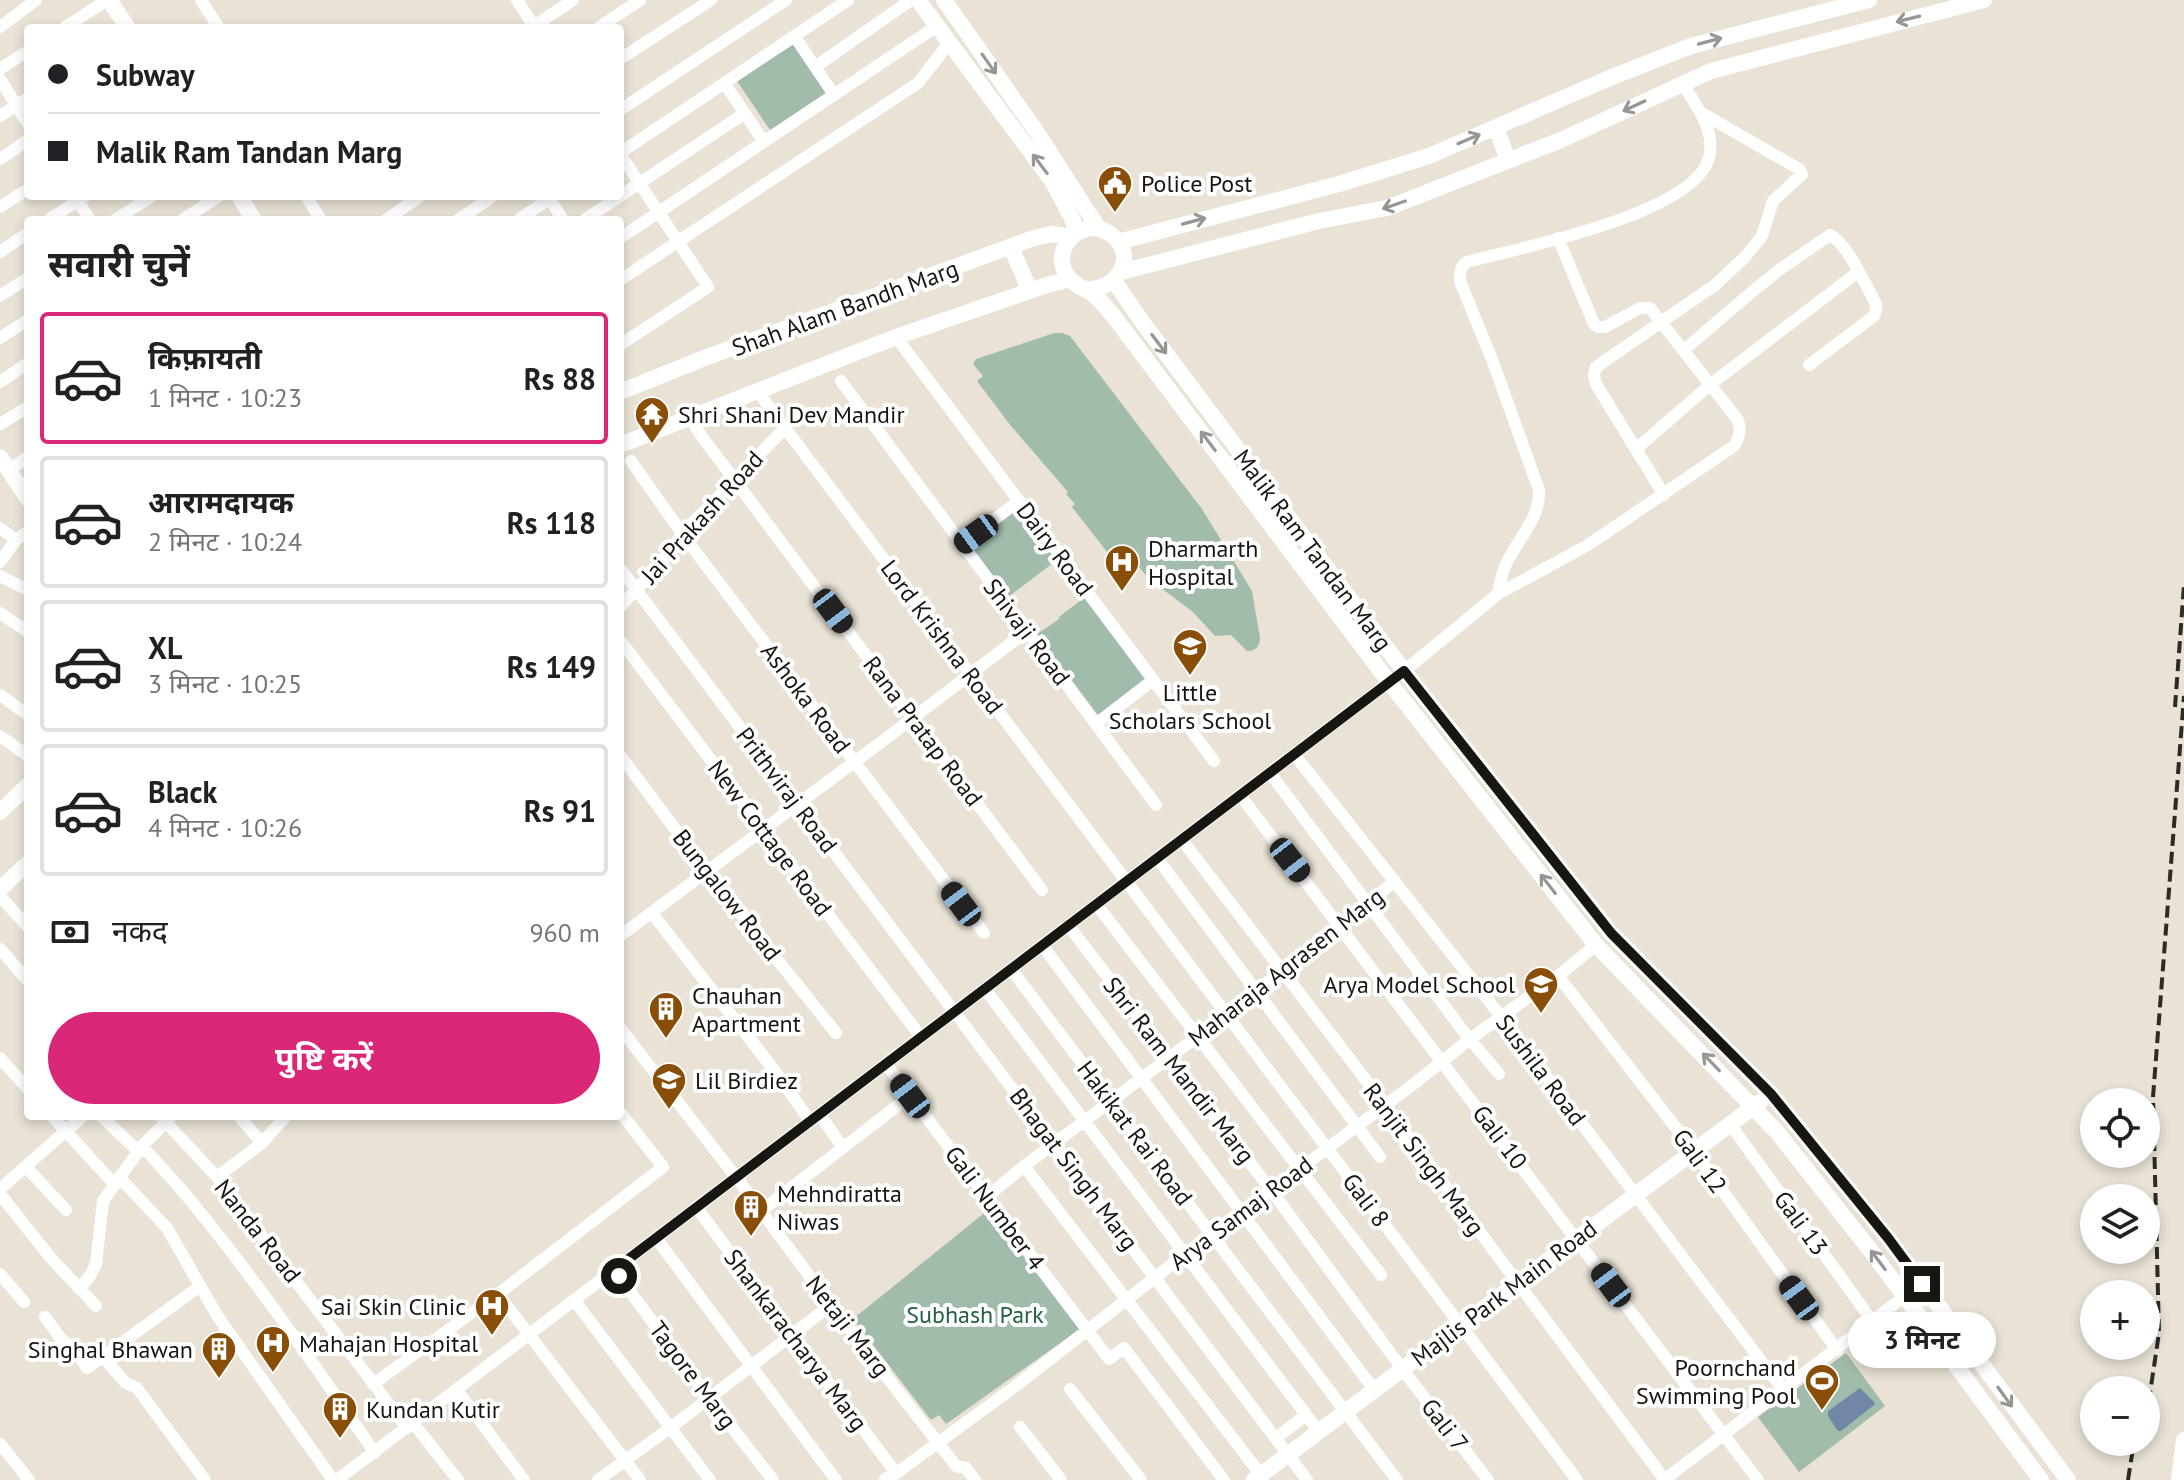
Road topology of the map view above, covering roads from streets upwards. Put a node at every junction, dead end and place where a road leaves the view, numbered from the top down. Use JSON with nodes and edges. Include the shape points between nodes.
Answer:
{"nodes":[{"id":1,"x":36,"y":0,"type":"edge"},
{"id":2,"x":108,"y":0,"type":"edge"},
{"id":3,"x":201,"y":0,"type":"edge"},
{"id":4,"x":517,"y":0,"type":"edge"},
{"id":5,"x":573,"y":0,"type":"edge"},
{"id":6,"x":640,"y":0,"type":"edge"},
{"id":7,"x":711,"y":0,"type":"edge"},
{"id":8,"x":786,"y":0,"type":"edge"},
{"id":9,"x":848,"y":0,"type":"edge"},
{"id":10,"x":911,"y":0,"type":"edge"},
{"id":11,"x":918,"y":0,"type":"edge"},
{"id":12,"x":1869,"y":0,"type":"edge"},
{"id":13,"x":1984,"y":0,"type":"edge"},
{"id":14,"x":950,"y":3,"type":"edge"},
{"id":15,"x":70,"y":24,"type":"edge"},
{"id":16,"x":125,"y":24,"type":"edge"},
{"id":17,"x":216,"y":24,"type":"edge"},
{"id":18,"x":532,"y":24,"type":"edge"},
{"id":19,"x":538,"y":24,"type":"edge"},
{"id":20,"x":604,"y":24,"type":"edge"},
{"id":21,"x":937,"y":26,"type":"junction"},
{"id":22,"x":0,"y":27,"type":"edge"},
{"id":23,"x":795,"y":37,"type":"junction"},
{"id":24,"x":950,"y":42,"type":"junction"},
{"id":25,"x":24,"y":54,"type":"edge"},
{"id":26,"x":624,"y":56,"type":"edge"},
{"id":27,"x":815,"y":67,"type":"junction"},
{"id":28,"x":0,"y":69,"type":"edge"},
{"id":29,"x":0,"y":79,"type":"edge"},
{"id":30,"x":725,"y":84,"type":"junction"},
{"id":31,"x":1683,"y":84,"type":"junction"},
{"id":32,"x":834,"y":95,"type":"junction"},
{"id":33,"x":24,"y":101,"type":"edge"},
{"id":34,"x":16,"y":106,"type":"junction"},
{"id":35,"x":624,"y":107,"type":"edge"},
{"id":36,"x":1700,"y":112,"type":"junction"},
{"id":37,"x":745,"y":113,"type":"junction"},
{"id":38,"x":0,"y":116,"type":"edge"},
{"id":39,"x":24,"y":118,"type":"edge"},
{"id":40,"x":1496,"y":127,"type":"junction"},
{"id":41,"x":764,"y":142,"type":"junction"},
{"id":42,"x":24,"y":143,"type":"edge"},
{"id":43,"x":624,"y":151,"type":"edge"},
{"id":44,"x":0,"y":159,"type":"edge"},
{"id":45,"x":624,"y":160,"type":"edge"},
{"id":46,"x":1508,"y":161,"type":"junction"},
{"id":47,"x":639,"y":183,"type":"junction"},
{"id":48,"x":24,"y":192,"type":"edge"},
{"id":49,"x":624,"y":193,"type":"edge"},
{"id":50,"x":76,"y":200,"type":"edge"},
{"id":51,"x":146,"y":200,"type":"edge"},
{"id":52,"x":213,"y":200,"type":"edge"},
{"id":53,"x":414,"y":200,"type":"edge"},
{"id":54,"x":487,"y":200,"type":"edge"},
{"id":55,"x":547,"y":200,"type":"edge"},
{"id":56,"x":614,"y":200,"type":"edge"},
{"id":57,"x":0,"y":207,"type":"edge"},
{"id":58,"x":658,"y":212,"type":"junction"},
{"id":59,"x":54,"y":216,"type":"edge"},
{"id":60,"x":121,"y":216,"type":"edge"},
{"id":61,"x":188,"y":216,"type":"edge"},
{"id":62,"x":392,"y":216,"type":"edge"},
{"id":63,"x":464,"y":216,"type":"edge"},
{"id":64,"x":524,"y":216,"type":"edge"},
{"id":65,"x":590,"y":216,"type":"edge"},
{"id":66,"x":1099,"y":229,"type":"junction"},
{"id":67,"x":624,"y":235,"type":"edge"},
{"id":68,"x":1074,"y":235,"type":"junction"},
{"id":69,"x":24,"y":236,"type":"edge"},
{"id":70,"x":1558,"y":238,"type":"junction"},
{"id":71,"x":678,"y":241,"type":"junction"},
{"id":72,"x":1118,"y":242,"type":"junction"},
{"id":73,"x":1011,"y":247,"type":"junction"},
{"id":74,"x":0,"y":252,"type":"edge"},
{"id":75,"x":1858,"y":272,"type":"junction"},
{"id":76,"x":1118,"y":276,"type":"junction"},
{"id":77,"x":624,"y":277,"type":"edge"},
{"id":78,"x":1070,"y":279,"type":"junction"},
{"id":79,"x":24,"y":281,"type":"edge"},
{"id":80,"x":1087,"y":289,"type":"junction"},
{"id":81,"x":1030,"y":291,"type":"junction"},
{"id":82,"x":0,"y":296,"type":"edge"},
{"id":83,"x":1662,"y":322,"type":"junction"},
{"id":84,"x":24,"y":323,"type":"edge"},
{"id":85,"x":896,"y":337,"type":"junction"},
{"id":86,"x":0,"y":338,"type":"edge"},
{"id":87,"x":624,"y":342,"type":"edge"},
{"id":88,"x":1684,"y":350,"type":"junction"},
{"id":89,"x":1809,"y":365,"type":"dead end"},
{"id":90,"x":24,"y":366,"type":"edge"},
{"id":91,"x":841,"y":381,"type":"dead end"},
{"id":92,"x":0,"y":382,"type":"edge"},
{"id":93,"x":1711,"y":384,"type":"junction"},
{"id":94,"x":624,"y":390,"type":"edge"},
{"id":95,"x":758,"y":392,"type":"junction"},
{"id":96,"x":24,"y":409,"type":"edge"},
{"id":97,"x":690,"y":417,"type":"junction"},
{"id":98,"x":0,"y":424,"type":"edge"},
{"id":99,"x":785,"y":428,"type":"junction"},
{"id":100,"x":624,"y":443,"type":"edge"},
{"id":101,"x":1636,"y":449,"type":"junction"},
{"id":102,"x":24,"y":458,"type":"edge"},
{"id":103,"x":631,"y":461,"type":"dead end"},
{"id":104,"x":4,"y":463,"type":"edge"},
{"id":105,"x":735,"y":479,"type":"junction"},
{"id":106,"x":24,"y":493,"type":"edge"},
{"id":107,"x":1664,"y":495,"type":"junction"},
{"id":108,"x":1019,"y":501,"type":"junction"},
{"id":109,"x":0,"y":528,"type":"edge"},
{"id":110,"x":24,"y":534,"type":"edge"},
{"id":111,"x":682,"y":534,"type":"junction"},
{"id":112,"x":16,"y":540,"type":"junction"},
{"id":113,"x":961,"y":544,"type":"junction"},
{"id":114,"x":0,"y":562,"type":"edge"},
{"id":115,"x":624,"y":573,"type":"edge"},
{"id":116,"x":0,"y":576,"type":"edge"},
{"id":117,"x":24,"y":588,"type":"edge"},
{"id":118,"x":636,"y":589,"type":"junction"},
{"id":119,"x":1498,"y":594,"type":"junction"},
{"id":120,"x":624,"y":602,"type":"edge"},
{"id":121,"x":0,"y":613,"type":"edge"},
{"id":122,"x":24,"y":629,"type":"edge"},
{"id":123,"x":1027,"y":631,"type":"junction"},
{"id":124,"x":624,"y":645,"type":"edge"},
{"id":125,"x":1404,"y":671,"type":"junction"},
{"id":126,"x":971,"y":674,"type":"junction"},
{"id":127,"x":1153,"y":680,"type":"junction"},
{"id":128,"x":1389,"y":682,"type":"junction"},
{"id":129,"x":0,"y":695,"type":"edge"},
{"id":130,"x":24,"y":712,"type":"edge"},
{"id":131,"x":912,"y":718,"type":"junction"},
{"id":132,"x":1096,"y":724,"type":"junction"},
{"id":133,"x":0,"y":736,"type":"edge"},
{"id":134,"x":24,"y":753,"type":"edge"},
{"id":135,"x":1294,"y":754,"type":"junction"},
{"id":136,"x":624,"y":760,"type":"edge"},
{"id":137,"x":1214,"y":761,"type":"dead end"},
{"id":138,"x":854,"y":762,"type":"junction"},
{"id":139,"x":1270,"y":773,"type":"junction"},
{"id":140,"x":24,"y":789,"type":"edge"},
{"id":141,"x":1240,"y":795,"type":"junction"},
{"id":142,"x":797,"y":803,"type":"junction"},
{"id":143,"x":1156,"y":805,"type":"dead end"},
{"id":144,"x":0,"y":812,"type":"edge"},
{"id":145,"x":763,"y":829,"type":"junction"},
{"id":146,"x":1182,"y":840,"type":"junction"},
{"id":147,"x":1157,"y":858,"type":"junction"},
{"id":148,"x":24,"y":869,"type":"edge"},
{"id":149,"x":707,"y":872,"type":"junction"},
{"id":150,"x":1395,"y":881,"type":"junction"},
{"id":151,"x":1126,"y":882,"type":"junction"},
{"id":152,"x":0,"y":889,"type":"edge"},
{"id":153,"x":1042,"y":890,"type":"dead end"},
{"id":154,"x":0,"y":896,"type":"edge"},
{"id":155,"x":1367,"y":903,"type":"junction"},
{"id":156,"x":1096,"y":904,"type":"junction"},
{"id":157,"x":652,"y":913,"type":"junction"},
{"id":158,"x":24,"y":923,"type":"edge"},
{"id":159,"x":1068,"y":925,"type":"junction"},
{"id":160,"x":1339,"y":925,"type":"junction"},
{"id":161,"x":624,"y":933,"type":"edge"},
{"id":162,"x":984,"y":933,"type":"dead end"},
{"id":163,"x":1611,"y":933,"type":"junction"},
{"id":164,"x":1042,"y":945,"type":"junction"},
{"id":165,"x":1596,"y":945,"type":"junction"},
{"id":166,"x":0,"y":949,"type":"edge"},
{"id":167,"x":1011,"y":969,"type":"junction"},
{"id":168,"x":1281,"y":970,"type":"junction"},
{"id":169,"x":24,"y":976,"type":"edge"},
{"id":170,"x":1558,"y":976,"type":"junction"},
{"id":171,"x":985,"y":989,"type":"junction"},
{"id":172,"x":1256,"y":991,"type":"junction"},
{"id":173,"x":955,"y":1012,"type":"junction"},
{"id":174,"x":1225,"y":1016,"type":"junction"},
{"id":175,"x":1501,"y":1017,"type":"junction"},
{"id":176,"x":624,"y":1033,"type":"edge"},
{"id":177,"x":836,"y":1033,"type":"dead end"},
{"id":178,"x":1199,"y":1036,"type":"junction"},
{"id":179,"x":921,"y":1037,"type":"junction"},
{"id":180,"x":1470,"y":1039,"type":"junction"},
{"id":181,"x":0,"y":1058,"type":"edge"},
{"id":182,"x":1170,"y":1058,"type":"junction"},
{"id":183,"x":1443,"y":1062,"type":"junction"},
{"id":184,"x":886,"y":1064,"type":"junction"},
{"id":185,"x":1499,"y":1074,"type":"dead end"},
{"id":186,"x":1141,"y":1079,"type":"junction"},
{"id":187,"x":24,"y":1085,"type":"edge"},
{"id":188,"x":1771,"y":1094,"type":"junction"},
{"id":189,"x":910,"y":1096,"type":"junction"},
{"id":190,"x":1111,"y":1102,"type":"junction"},
{"id":191,"x":1385,"y":1105,"type":"junction"},
{"id":192,"x":1754,"y":1106,"type":"junction"},
{"id":193,"x":624,"y":1117,"type":"edge"},
{"id":194,"x":814,"y":1118,"type":"junction"},
{"id":195,"x":56,"y":1120,"type":"edge"},
{"id":196,"x":78,"y":1120,"type":"edge"},
{"id":197,"x":106,"y":1120,"type":"edge"},
{"id":198,"x":164,"y":1120,"type":"edge"},
{"id":199,"x":168,"y":1120,"type":"edge"},
{"id":200,"x":242,"y":1120,"type":"edge"},
{"id":201,"x":282,"y":1120,"type":"edge"},
{"id":202,"x":1084,"y":1122,"type":"junction"},
{"id":203,"x":1730,"y":1124,"type":"junction"},
{"id":204,"x":1357,"y":1126,"type":"junction"},
{"id":205,"x":66,"y":1131,"type":"junction"},
{"id":206,"x":262,"y":1143,"type":"junction"},
{"id":207,"x":840,"y":1143,"type":"dead end"},
{"id":208,"x":1054,"y":1144,"type":"junction"},
{"id":209,"x":140,"y":1149,"type":"junction"},
{"id":210,"x":1327,"y":1149,"type":"junction"},
{"id":211,"x":1694,"y":1151,"type":"junction"},
{"id":212,"x":1817,"y":1151,"type":"junction"},
{"id":213,"x":1380,"y":1157,"type":"dead end"},
{"id":214,"x":1801,"y":1162,"type":"junction"},
{"id":215,"x":1024,"y":1166,"type":"junction"},
{"id":216,"x":26,"y":1167,"type":"junction"},
{"id":217,"x":1300,"y":1169,"type":"junction"},
{"id":218,"x":217,"y":1177,"type":"junction"},
{"id":219,"x":736,"y":1177,"type":"junction"},
{"id":220,"x":117,"y":1181,"type":"junction"},
{"id":221,"x":1271,"y":1190,"type":"junction"},
{"id":222,"x":0,"y":1191,"type":"edge"},
{"id":223,"x":1634,"y":1194,"type":"junction"},
{"id":224,"x":987,"y":1197,"type":"junction"},
{"id":225,"x":696,"y":1207,"type":"junction"},
{"id":226,"x":66,"y":1210,"type":"dead end"},
{"id":227,"x":761,"y":1211,"type":"junction"},
{"id":228,"x":1240,"y":1213,"type":"junction"},
{"id":229,"x":1212,"y":1234,"type":"junction"},
{"id":230,"x":656,"y":1238,"type":"junction"},
{"id":231,"x":1576,"y":1238,"type":"junction"},
{"id":232,"x":1184,"y":1255,"type":"junction"},
{"id":233,"x":614,"y":1270,"type":"junction"},
{"id":234,"x":0,"y":1274,"type":"edge"},
{"id":235,"x":1381,"y":1275,"type":"dead end"},
{"id":236,"x":1156,"y":1276,"type":"junction"},
{"id":237,"x":1517,"y":1283,"type":"junction"},
{"id":238,"x":1922,"y":1284,"type":"junction"},
{"id":239,"x":200,"y":1286,"type":"junction"},
{"id":240,"x":79,"y":1289,"type":"junction"},
{"id":241,"x":498,"y":1294,"type":"junction"},
{"id":242,"x":1905,"y":1296,"type":"junction"},
{"id":243,"x":1126,"y":1299,"type":"junction"},
{"id":244,"x":574,"y":1300,"type":"junction"},
{"id":245,"x":24,"y":1302,"type":"dead end"},
{"id":246,"x":831,"y":1305,"type":"junction"},
{"id":247,"x":96,"y":1306,"type":"dead end"},
{"id":248,"x":45,"y":1317,"type":"dead end"},
{"id":249,"x":1873,"y":1322,"type":"junction"},
{"id":250,"x":1461,"y":1325,"type":"junction"},
{"id":251,"x":1088,"y":1330,"type":"junction"},
{"id":252,"x":530,"y":1334,"type":"junction"},
{"id":253,"x":792,"y":1334,"type":"junction"},
{"id":254,"x":1837,"y":1350,"type":"junction"},
{"id":255,"x":103,"y":1357,"type":"junction"},
{"id":256,"x":752,"y":1366,"type":"junction"},
{"id":257,"x":1403,"y":1370,"type":"junction"},
{"id":258,"x":373,"y":1384,"type":"junction"},
{"id":259,"x":1070,"y":1389,"type":"dead end"},
{"id":260,"x":457,"y":1390,"type":"junction"},
{"id":261,"x":1783,"y":1390,"type":"junction"},
{"id":262,"x":1375,"y":1391,"type":"junction"},
{"id":263,"x":709,"y":1398,"type":"junction"},
{"id":264,"x":1346,"y":1412,"type":"junction"},
{"id":265,"x":1306,"y":1415,"type":"junction"},
{"id":266,"x":410,"y":1426,"type":"junction"},
{"id":267,"x":1020,"y":1427,"type":"dead end"},
{"id":268,"x":670,"y":1428,"type":"junction"},
{"id":269,"x":1319,"y":1432,"type":"junction"},
{"id":270,"x":1723,"y":1435,"type":"junction"},
{"id":271,"x":1276,"y":1438,"type":"junction"},
{"id":272,"x":2184,"y":1440,"type":"edge"},
{"id":273,"x":939,"y":1442,"type":"junction"},
{"id":274,"x":0,"y":1444,"type":"edge"},
{"id":275,"x":375,"y":1453,"type":"junction"},
{"id":276,"x":1288,"y":1455,"type":"junction"},
{"id":277,"x":624,"y":1460,"type":"junction"},
{"id":278,"x":889,"y":1478,"type":"edge"},
{"id":279,"x":1258,"y":1478,"type":"edge"},
{"id":280,"x":29,"y":1480,"type":"edge"},
{"id":281,"x":205,"y":1480,"type":"edge"},
{"id":282,"x":335,"y":1480,"type":"edge"},
{"id":283,"x":458,"y":1480,"type":"edge"},
{"id":284,"x":524,"y":1480,"type":"edge"},
{"id":285,"x":598,"y":1480,"type":"edge"},
{"id":286,"x":640,"y":1480,"type":"edge"},
{"id":287,"x":710,"y":1480,"type":"edge"},
{"id":288,"x":773,"y":1480,"type":"edge"},
{"id":289,"x":836,"y":1480,"type":"edge"},
{"id":290,"x":975,"y":1480,"type":"edge"},
{"id":291,"x":1061,"y":1480,"type":"edge"},
{"id":292,"x":1141,"y":1480,"type":"edge"},
{"id":293,"x":1224,"y":1480,"type":"edge"},
{"id":294,"x":1307,"y":1480,"type":"edge"},
{"id":295,"x":1397,"y":1480,"type":"edge"},
{"id":296,"x":1488,"y":1480,"type":"edge"},
{"id":297,"x":1577,"y":1480,"type":"edge"},
{"id":298,"x":1664,"y":1480,"type":"edge"},
{"id":299,"x":1758,"y":1480,"type":"edge"},
{"id":300,"x":2041,"y":1480,"type":"edge"},
{"id":301,"x":2068,"y":1480,"type":"edge"},
{"id":302,"x":2179,"y":1480,"type":"edge"}],
"edges":[{"from":1,"to":22,"type":"street"},
{"from":2,"to":15,"type":"street"},
{"from":2,"to":16,"type":"street"},
{"from":3,"to":17,"type":"street"},
{"from":4,"to":18,"type":"street"},
{"from":5,"to":19,"type":"street"},
{"from":6,"to":20,"type":"street"},
{"from":7,"to":26,"type":"street"},
{"from":8,"to":35,"type":"street"},
{"from":9,"to":23,"type":"street"},
{"from":10,"to":27,"type":"street"},
{"from":11,"to":21,"type":"street"},
{"from":40,"to":12,"type":"street","one_way":true,"via":[[1691,46]]},
{"from":13,"to":31,"type":"street","one_way":true,"via":[[1725,67]]},
{"from":14,"to":66,"type":"street","one_way":true},
{"from":21,"to":24,"type":"street"},
{"from":21,"to":32,"type":"street"},
{"from":23,"to":27,"type":"street"},
{"from":23,"to":30,"type":"street"},
{"from":68,"to":24,"type":"street","one_way":true,"via":[[1073,220],[1052,181]]},
{"from":24,"to":71,"type":"street","via":[[918,83]]},
{"from":25,"to":28,"type":"street"},
{"from":27,"to":32,"type":"street"},
{"from":29,"to":34,"type":"street"},
{"from":30,"to":37,"type":"street"},
{"from":30,"to":43,"type":"street"},
{"from":31,"to":36,"type":"street"},
{"from":31,"to":46,"type":"street","one_way":true},
{"from":32,"to":41,"type":"street"},
{"from":33,"to":34,"type":"street"},
{"from":34,"to":38,"type":"street"},
{"from":34,"to":39,"type":"street"},
{"from":36,"to":70,"type":"street","via":[[1709,133],[1710,157],[1690,186],[1620,220]]},
{"from":36,"to":83,"type":"street","via":[[1802,174],[1773,201],[1762,236],[1745,257]]},
{"from":37,"to":41,"type":"street"},
{"from":37,"to":47,"type":"street"},
{"from":40,"to":46,"type":"street"},
{"from":72,"to":40,"type":"street","one_way":true,"via":[[1354,179],[1429,156]]},
{"from":41,"to":58,"type":"street"},
{"from":42,"to":44,"type":"street"},
{"from":45,"to":47,"type":"street"},
{"from":46,"to":76,"type":"street","one_way":true,"via":[[1387,208],[1319,221]]},
{"from":47,"to":49,"type":"street"},
{"from":47,"to":58,"type":"street"},
{"from":48,"to":57,"type":"street"},
{"from":50,"to":59,"type":"street"},
{"from":51,"to":60,"type":"street"},
{"from":52,"to":61,"type":"street"},
{"from":53,"to":62,"type":"street"},
{"from":54,"to":63,"type":"street"},
{"from":55,"to":64,"type":"street"},
{"from":56,"to":65,"type":"street"},
{"from":58,"to":67,"type":"street"},
{"from":58,"to":71,"type":"street"},
{"from":66,"to":68,"type":"street"},
{"from":66,"to":72,"type":"street"},
{"from":68,"to":73,"type":"street","name":"Shah Alam Bandh Marg","via":[[1042,236]]},
{"from":68,"to":78,"type":"street","via":[[1062,260]]},
{"from":69,"to":74,"type":"street"},
{"from":70,"to":83,"type":"street","via":[[1594,324],[1605,327],[1645,306]]},
{"from":70,"to":119,"type":"street","via":[[1467,262],[1460,272],[1539,490],[1540,502],[1505,565]]},
{"from":71,"to":77,"type":"street"},
{"from":71,"to":87,"type":"street","via":[[708,287]]},
{"from":72,"to":76,"type":"street","via":[[1123,251]]},
{"from":73,"to":81,"type":"street"},
{"from":73,"to":94,"type":"street","name":"Shah Alam Bandh Marg"},
{"from":75,"to":88,"type":"street","via":[[1830,235]]},
{"from":75,"to":89,"type":"street","via":[[1876,304],[1874,316]]},
{"from":75,"to":93,"type":"street"},
{"from":76,"to":80,"type":"street"},
{"from":76,"to":125,"type":"street","name":"Malik Ram Tandan Marg","one_way":true,"via":[[1143,323]]},
{"from":78,"to":80,"type":"street"},
{"from":78,"to":81,"type":"street","name":"Shah Alam Bandh Marg"},
{"from":79,"to":82,"type":"street"},
{"from":128,"to":80,"type":"street","name":"Malik Ram Tandan Marg","one_way":true,"via":[[1127,334]]},
{"from":81,"to":85,"type":"street","name":"Shah Alam Bandh Marg"},
{"from":83,"to":88,"type":"street"},
{"from":83,"to":101,"type":"street","via":[[1601,363],[1594,375]]},
{"from":84,"to":86,"type":"street"},
{"from":85,"to":95,"type":"street","name":"Shah Alam Bandh Marg"},
{"from":85,"to":108,"type":"street","name":"Dairy Road"},
{"from":88,"to":93,"type":"street"},
{"from":90,"to":92,"type":"street"},
{"from":91,"to":113,"type":"street","name":"Shivaji Road"},
{"from":93,"to":101,"type":"street"},
{"from":93,"to":107,"type":"street","via":[[1738,420],[1740,437]]},
{"from":95,"to":97,"type":"street","name":"Shah Alam Bandh Marg"},
{"from":95,"to":99,"type":"street","name":"Lord Krishna Road"},
{"from":96,"to":98,"type":"street"},
{"from":97,"to":100,"type":"street","name":"Shah Alam Bandh Marg"},
{"from":97,"to":105,"type":"street","name":"Rana Pratap Road"},
{"from":99,"to":105,"type":"street","name":"Jai Prakash Road"},
{"from":99,"to":126,"type":"street","name":"Lord Krishna Road"},
{"from":101,"to":107,"type":"street"},
{"from":102,"to":104,"type":"street"},
{"from":103,"to":111,"type":"street","name":"Ashoka Road"},
{"from":104,"to":106,"type":"street"},
{"from":105,"to":111,"type":"street","name":"Jai Prakash Road"},
{"from":105,"to":131,"type":"street","name":"Rana Pratap Road"},
{"from":107,"to":119,"type":"street","via":[[1588,545]]},
{"from":108,"to":113,"type":"street"},
{"from":108,"to":127,"type":"street","name":"Dairy Road"},
{"from":109,"to":112,"type":"street"},
{"from":110,"to":112,"type":"street"},
{"from":111,"to":118,"type":"street","name":"Jai Prakash Road"},
{"from":111,"to":138,"type":"street","name":"Ashoka Road"},
{"from":112,"to":114,"type":"street"},
{"from":113,"to":123,"type":"street","name":"Shivaji Road"},
{"from":115,"to":118,"type":"street","name":"Prithviraj Road"},
{"from":116,"to":117,"type":"street"},
{"from":118,"to":120,"type":"street","name":"Jai Prakash Road"},
{"from":118,"to":142,"type":"street","name":"Prithviraj Road"},
{"from":119,"to":125,"type":"street"},
{"from":121,"to":122,"type":"street"},
{"from":123,"to":126,"type":"street"},
{"from":123,"to":132,"type":"street","name":"Shivaji Road"},
{"from":124,"to":145,"type":"street","name":"New Cottage Road"},
{"from":125,"to":128,"type":"street"},
{"from":125,"to":163,"type":"street","name":"Malik Ram Tandan Marg"},
{"from":126,"to":131,"type":"street"},
{"from":126,"to":151,"type":"street","name":"Lord Krishna Road"},
{"from":127,"to":132,"type":"street"},
{"from":127,"to":137,"type":"street","name":"Dairy Road"},
{"from":128,"to":135,"type":"street"},
{"from":165,"to":128,"type":"street","name":"Malik Ram Tandan Marg","one_way":true},
{"from":129,"to":130,"type":"street"},
{"from":131,"to":138,"type":"street"},
{"from":131,"to":153,"type":"street","name":"Rana Pratap Road"},
{"from":132,"to":143,"type":"street","name":"Shivaji Road"},
{"from":133,"to":134,"type":"street"},
{"from":135,"to":139,"type":"street"},
{"from":135,"to":150,"type":"street","name":"Sushila Road"},
{"from":136,"to":149,"type":"street","name":"Bungalow Road"},
{"from":138,"to":142,"type":"street"},
{"from":138,"to":162,"type":"street","name":"Ashoka Road"},
{"from":139,"to":141,"type":"street"},
{"from":139,"to":155,"type":"street"},
{"from":140,"to":144,"type":"street"},
{"from":141,"to":146,"type":"street"},
{"from":141,"to":160,"type":"street","name":"Gali 10"},
{"from":142,"to":145,"type":"street"},
{"from":142,"to":173,"type":"street","name":"Prithviraj Road"},
{"from":145,"to":149,"type":"street"},
{"from":145,"to":179,"type":"street","name":"New Cottage Road"},
{"from":146,"to":147,"type":"street"},
{"from":146,"to":168,"type":"street","name":"Ranjit Singh Marg"},
{"from":147,"to":151,"type":"street"},
{"from":147,"to":172,"type":"street"},
{"from":148,"to":152,"type":"street"},
{"from":149,"to":157,"type":"street"},
{"from":149,"to":177,"type":"street","name":"Bungalow Road"},
{"from":150,"to":155,"type":"street","name":"Maharaja Agrasen Marg"},
{"from":150,"to":175,"type":"street","name":"Sushila Road"},
{"from":151,"to":156,"type":"street"},
{"from":151,"to":174,"type":"street","name":"Gali 8"},
{"from":154,"to":158,"type":"street"},
{"from":155,"to":160,"type":"street","name":"Maharaja Agrasen Marg"},
{"from":155,"to":180,"type":"street"},
{"from":156,"to":159,"type":"street"},
{"from":156,"to":178,"type":"street"},
{"from":157,"to":161,"type":"street"},
{"from":157,"to":194,"type":"street"},
{"from":159,"to":164,"type":"street"},
{"from":159,"to":182,"type":"street","name":"Shri Ram Mandir Marg"},
{"from":160,"to":168,"type":"street","name":"Maharaja Agrasen Marg"},
{"from":160,"to":183,"type":"street","name":"Gali 10"},
{"from":163,"to":165,"type":"street"},
{"from":163,"to":188,"type":"street","name":"Malik Ram Tandan Marg"},
{"from":164,"to":167,"type":"street"},
{"from":164,"to":186,"type":"street"},
{"from":165,"to":170,"type":"street","name":"Arya Samaj Road"},
{"from":192,"to":165,"type":"street","name":"Malik Ram Tandan Marg","one_way":true},
{"from":166,"to":169,"type":"street"},
{"from":167,"to":171,"type":"street"},
{"from":167,"to":190,"type":"street","name":"Hakikat Rai Road"},
{"from":168,"to":172,"type":"street","name":"Maharaja Agrasen Marg"},
{"from":168,"to":191,"type":"street","name":"Ranjit Singh Marg"},
{"from":170,"to":175,"type":"street","name":"Arya Samaj Road"},
{"from":170,"to":211,"type":"street","name":"Gali 12"},
{"from":171,"to":173,"type":"street"},
{"from":171,"to":202,"type":"street"},
{"from":172,"to":174,"type":"street","name":"Maharaja Agrasen Marg"},
{"from":172,"to":204,"type":"street"},
{"from":173,"to":179,"type":"street"},
{"from":173,"to":208,"type":"street","name":"Bhagat Singh Marg"},
{"from":174,"to":178,"type":"street","name":"Maharaja Agrasen Marg"},
{"from":174,"to":210,"type":"street","name":"Gali 8"},
{"from":175,"to":180,"type":"street","name":"Arya Samaj Road"},
{"from":175,"to":223,"type":"street","name":"Sushila Road"},
{"from":176,"to":219,"type":"street","name":"Netaji Marg"},
{"from":178,"to":182,"type":"street","name":"Maharaja Agrasen Marg"},
{"from":178,"to":217,"type":"street"},
{"from":179,"to":184,"type":"street"},
{"from":180,"to":183,"type":"street","name":"Arya Samaj Road"},
{"from":180,"to":185,"type":"street"},
{"from":181,"to":187,"type":"street"},
{"from":182,"to":186,"type":"street","name":"Maharaja Agrasen Marg"},
{"from":182,"to":221,"type":"street","name":"Shri Ram Mandir Marg"},
{"from":183,"to":191,"type":"street","name":"Arya Samaj Road"},
{"from":183,"to":231,"type":"street","name":"Gali 10"},
{"from":184,"to":189,"type":"street","name":"Gali Number 4"},
{"from":184,"to":194,"type":"street"},
{"from":186,"to":190,"type":"street","name":"Maharaja Agrasen Marg"},
{"from":186,"to":228,"type":"street"},
{"from":188,"to":192,"type":"street","name":"Majlis Park Main Road"},
{"from":188,"to":212,"type":"street","name":"Malik Ram Tandan Marg"},
{"from":189,"to":224,"type":"street","name":"Gali Number 4"},
{"from":189,"to":227,"type":"street"},
{"from":190,"to":202,"type":"street","name":"Maharaja Agrasen Marg"},
{"from":190,"to":229,"type":"street","name":"Hakikat Rai Road"},
{"from":191,"to":204,"type":"street","name":"Arya Samaj Road"},
{"from":191,"to":237,"type":"street","name":"Ranjit Singh Marg"},
{"from":192,"to":203,"type":"street","name":"Majlis Park Main Road"},
{"from":192,"to":214,"type":"street","name":"Malik Ram Tandan Marg"},
{"from":193,"to":241,"type":"street","via":[[663,1167]]},
{"from":194,"to":207,"type":"street"},
{"from":194,"to":219,"type":"street"},
{"from":195,"to":205,"type":"street"},
{"from":196,"to":205,"type":"street"},
{"from":197,"to":209,"type":"street"},
{"from":198,"to":209,"type":"street"},
{"from":199,"to":218,"type":"street","name":"Nanda Road"},
{"from":200,"to":206,"type":"street"},
{"from":201,"to":206,"type":"street"},
{"from":202,"to":208,"type":"street","name":"Maharaja Agrasen Marg"},
{"from":202,"to":232,"type":"street"},
{"from":203,"to":211,"type":"street","name":"Majlis Park Main Road"},
{"from":203,"to":249,"type":"street","name":"Gali 13"},
{"from":204,"to":210,"type":"street","name":"Arya Samaj Road"},
{"from":204,"to":213,"type":"street"},
{"from":205,"to":216,"type":"street"},
{"from":205,"to":220,"type":"street"},
{"from":206,"to":218,"type":"street"},
{"from":208,"to":215,"type":"street","name":"Maharaja Agrasen Marg"},
{"from":208,"to":236,"type":"street","name":"Bhagat Singh Marg"},
{"from":209,"to":220,"type":"street"},
{"from":209,"to":275,"type":"street","via":[[194,1204]]},
{"from":210,"to":217,"type":"street","name":"Arya Samaj Road"},
{"from":210,"to":250,"type":"street","name":"Gali 8"},
{"from":211,"to":223,"type":"street","name":"Majlis Park Main Road"},
{"from":211,"to":254,"type":"street","name":"Gali 12"},
{"from":212,"to":214,"type":"street"},
{"from":212,"to":238,"type":"street","name":"Malik Ram Tandan Marg"},
{"from":242,"to":214,"type":"street","name":"Malik Ram Tandan Marg","one_way":true},
{"from":215,"to":224,"type":"street","name":"Maharaja Agrasen Marg"},
{"from":215,"to":243,"type":"street"},
{"from":216,"to":222,"type":"street"},
{"from":216,"to":226,"type":"street"},
{"from":217,"to":221,"type":"street","name":"Arya Samaj Road"},
{"from":217,"to":235,"type":"street"},
{"from":218,"to":258,"type":"street","name":"Nanda Road"},
{"from":219,"to":225,"type":"street"},
{"from":219,"to":227,"type":"street","name":"Netaji Marg"},
{"from":220,"to":239,"type":"street","via":[[167,1228]]},
{"from":220,"to":240,"type":"street","via":[[103,1201],[96,1264]]},
{"from":221,"to":228,"type":"street","name":"Arya Samaj Road"},
{"from":221,"to":257,"type":"street","name":"Shri Ram Mandir Marg"},
{"from":222,"to":240,"type":"street"},
{"from":223,"to":231,"type":"street","name":"Majlis Park Main Road"},
{"from":223,"to":261,"type":"street","name":"Sushila Road"},
{"from":224,"to":251,"type":"street","name":"Gali Number 4"},
{"from":225,"to":230,"type":"street"},
{"from":225,"to":253,"type":"street","name":"Shankaracharya Marg"},
{"from":227,"to":246,"type":"street","name":"Netaji Marg"},
{"from":228,"to":229,"type":"street","name":"Arya Samaj Road"},
{"from":228,"to":262,"type":"street"},
{"from":229,"to":232,"type":"street","name":"Arya Samaj Road"},
{"from":229,"to":264,"type":"street","name":"Hakikat Rai Road"},
{"from":230,"to":233,"type":"street"},
{"from":230,"to":256,"type":"street"},
{"from":231,"to":237,"type":"street","name":"Majlis Park Main Road"},
{"from":231,"to":270,"type":"street","name":"Gali 10"},
{"from":232,"to":236,"type":"street","name":"Arya Samaj Road"},
{"from":232,"to":265,"type":"street"},
{"from":233,"to":244,"type":"street"},
{"from":233,"to":263,"type":"street","name":"Tagore Marg"},
{"from":234,"to":245,"type":"street"},
{"from":236,"to":243,"type":"street","name":"Arya Samaj Road"},
{"from":236,"to":271,"type":"street","name":"Bhagat Singh Marg"},
{"from":237,"to":250,"type":"street","name":"Majlis Park Main Road"},
{"from":237,"to":298,"type":"street","name":"Ranjit Singh Marg"},
{"from":238,"to":242,"type":"street"},
{"from":238,"to":301,"type":"street","name":"Malik Ram Tandan Marg","one_way":true},
{"from":239,"to":255,"type":"street"},
{"from":239,"to":282,"type":"street"},
{"from":240,"to":247,"type":"street"},
{"from":241,"to":252,"type":"street"},
{"from":241,"to":258,"type":"street"},
{"from":242,"to":249,"type":"street"},
{"from":242,"to":300,"type":"street","name":"Malik Ram Tandan Marg"},
{"from":243,"to":251,"type":"street","name":"Arya Samaj Road"},
{"from":243,"to":279,"type":"street"},
{"from":244,"to":252,"type":"street"},
{"from":244,"to":268,"type":"street"},
{"from":246,"to":253,"type":"street"},
{"from":246,"to":273,"type":"street","name":"Netaji Marg"},
{"from":248,"to":255,"type":"street","via":[[87,1368]]},
{"from":249,"to":254,"type":"street"},
{"from":250,"to":257,"type":"street","name":"Majlis Park Main Road"},
{"from":250,"to":297,"type":"street","name":"Gali 8"},
{"from":251,"to":273,"type":"street","name":"Arya Samaj Road"},
{"from":251,"to":293,"type":"street","name":"Gali Number 4","via":[[1109,1359],[1124,1348]]},
{"from":252,"to":260,"type":"street"},
{"from":252,"to":277,"type":"street"},
{"from":253,"to":256,"type":"street"},
{"from":253,"to":278,"type":"street","name":"Shankaracharya Marg"},
{"from":254,"to":261,"type":"street"},
{"from":255,"to":281,"type":"street","via":[[137,1388]]},
{"from":256,"to":263,"type":"street"},
{"from":256,"to":289,"type":"street"},
{"from":257,"to":262,"type":"street","name":"Majlis Park Main Road"},
{"from":257,"to":296,"type":"street","name":"Gali 7"},
{"from":258,"to":266,"type":"street","name":"Nanda Road"},
{"from":259,"to":292,"type":"street"},
{"from":260,"to":266,"type":"street"},
{"from":260,"to":284,"type":"street"},
{"from":261,"to":270,"type":"street"},
{"from":262,"to":264,"type":"street","name":"Majlis Park Main Road"},
{"from":263,"to":268,"type":"street"},
{"from":263,"to":288,"type":"street","name":"Tagore Marg"},
{"from":264,"to":269,"type":"street","name":"Majlis Park Main Road"},
{"from":264,"to":295,"type":"street","name":"Hakikat Rai Road"},
{"from":265,"to":269,"type":"street"},
{"from":265,"to":271,"type":"street"},
{"from":266,"to":275,"type":"street"},
{"from":266,"to":283,"type":"street","name":"Nanda Road"},
{"from":267,"to":291,"type":"street"},
{"from":268,"to":277,"type":"street"},
{"from":268,"to":287,"type":"street"},
{"from":269,"to":276,"type":"street","name":"Majlis Park Main Road"},
{"from":270,"to":298,"type":"street"},
{"from":270,"to":299,"type":"street","name":"Gali 10"},
{"from":271,"to":276,"type":"street","name":"Bhagat Singh Marg"},
{"from":272,"to":302,"type":"street"},
{"from":273,"to":278,"type":"street","name":"Arya Samaj Road"},
{"from":273,"to":290,"type":"street","name":"Netaji Marg","via":[[956,1466],[966,1468]]},
{"from":274,"to":280,"type":"street"},
{"from":275,"to":282,"type":"street"},
{"from":276,"to":279,"type":"street","name":"Majlis Park Main Road"},
{"from":276,"to":294,"type":"street","name":"Bhagat Singh Marg"},
{"from":277,"to":285,"type":"street"},
{"from":277,"to":286,"type":"street"}]}
